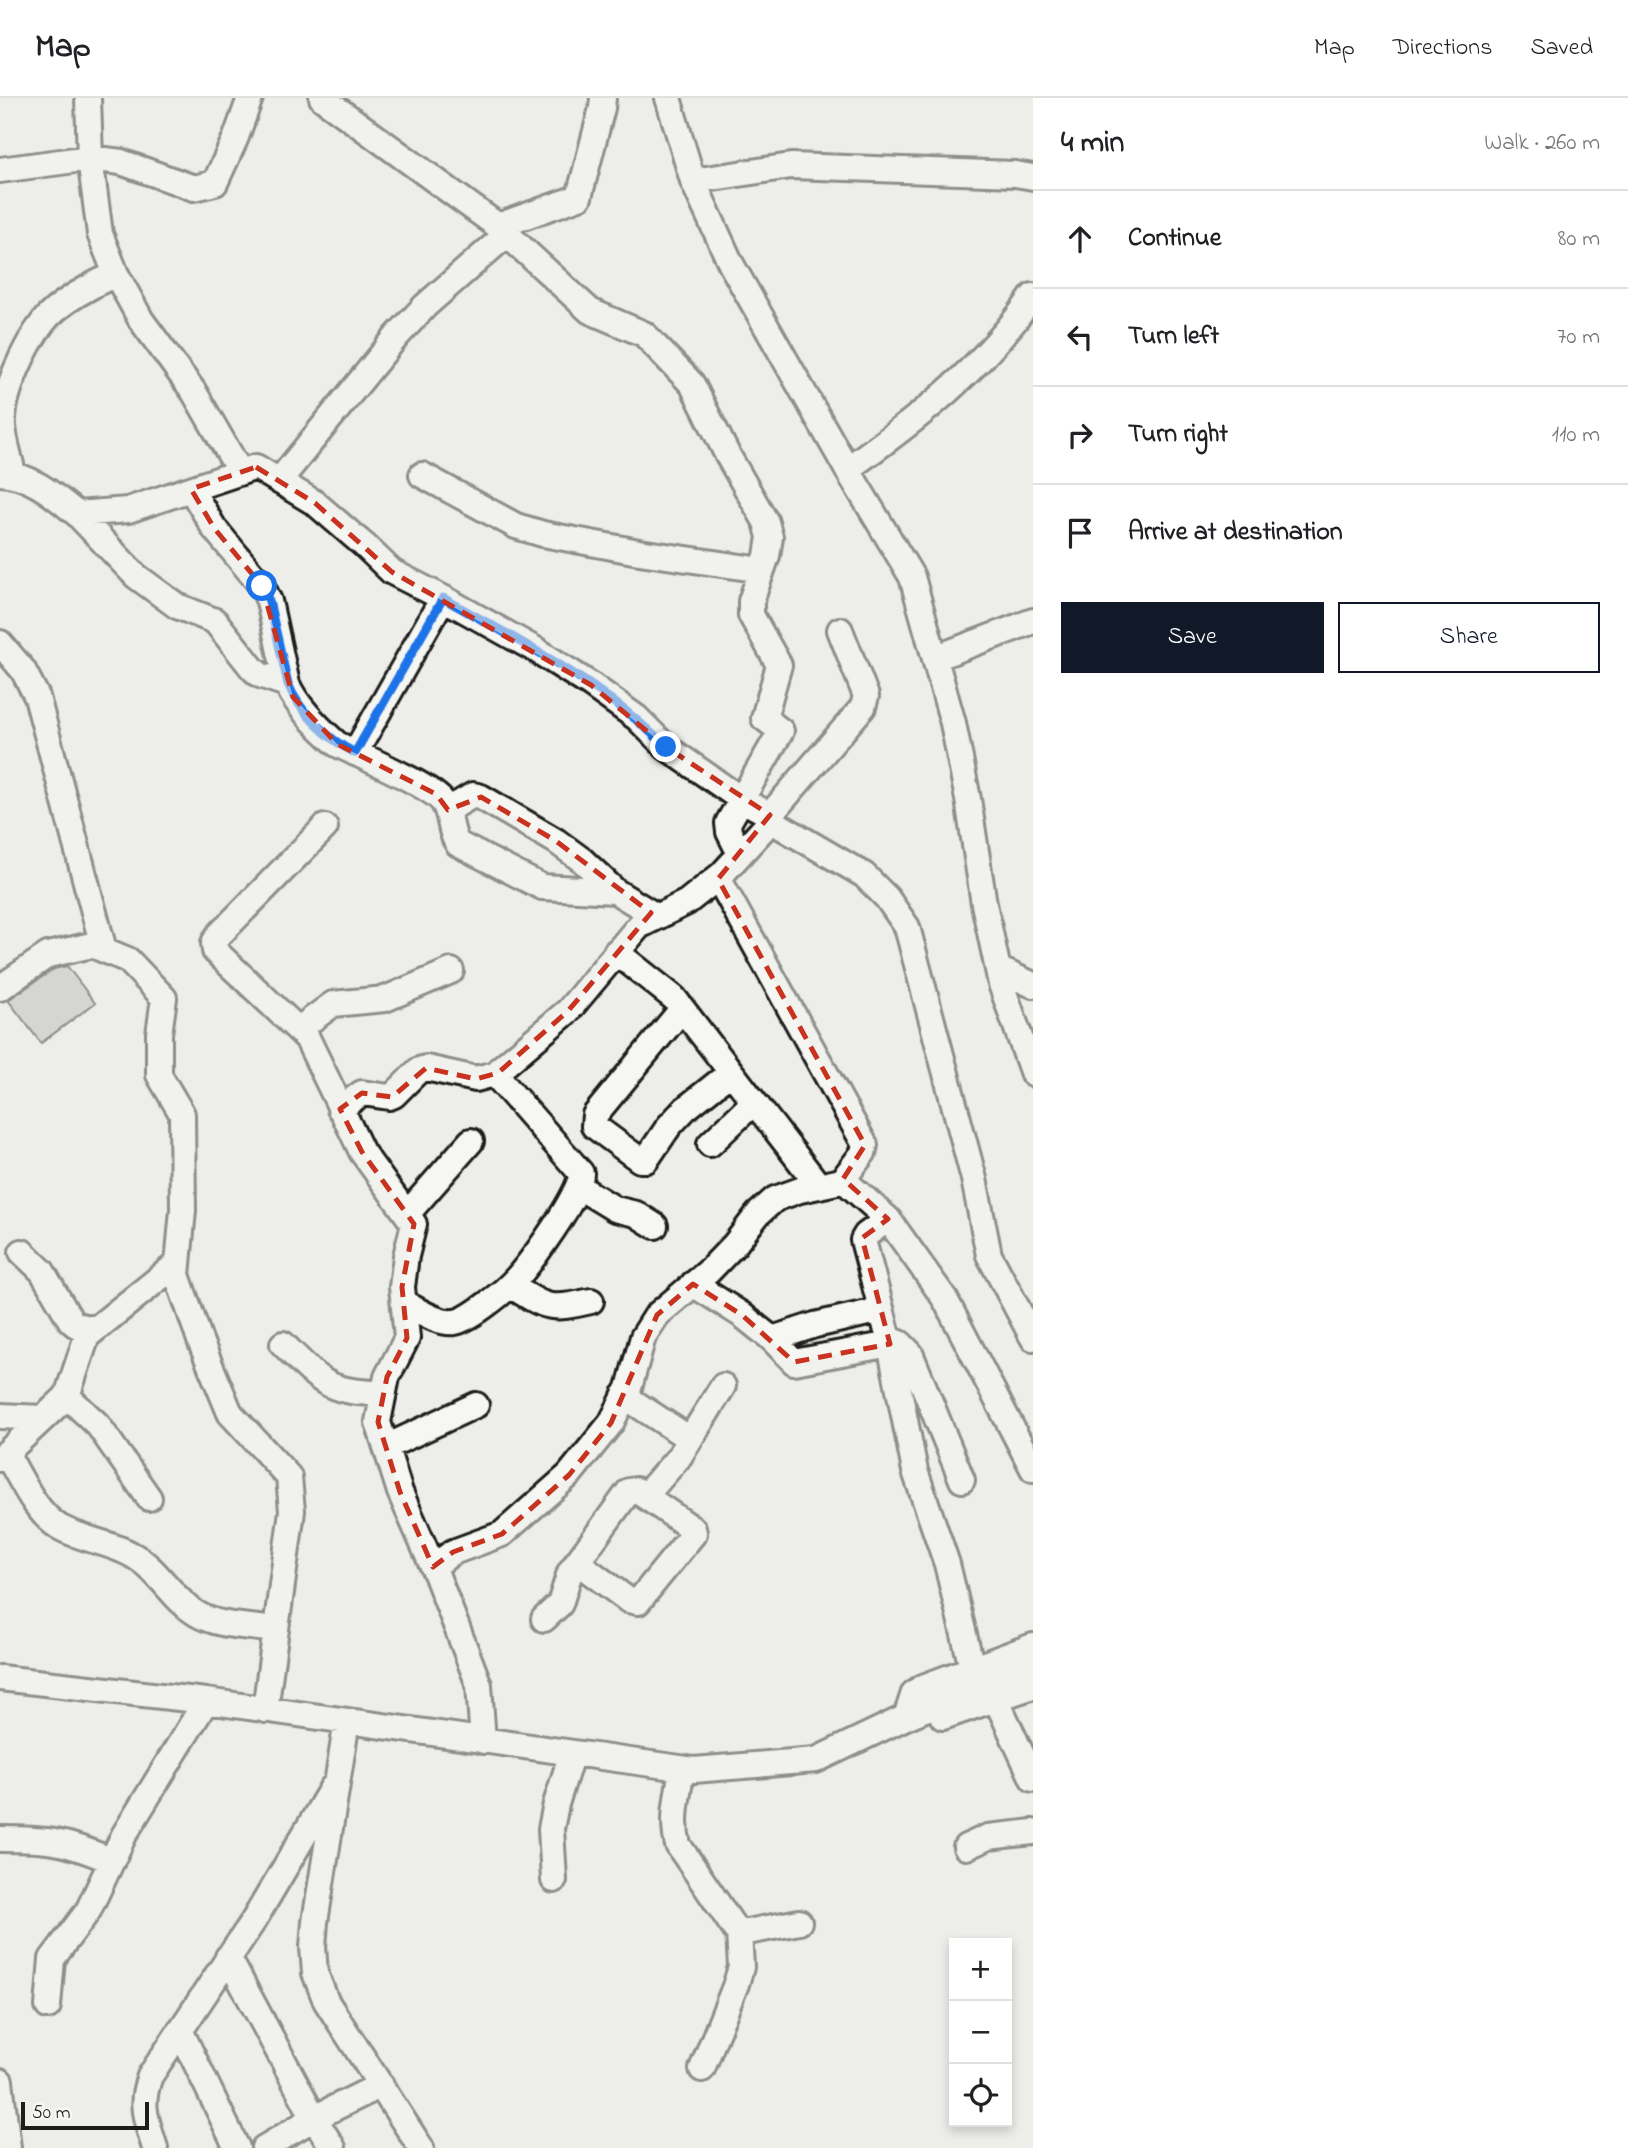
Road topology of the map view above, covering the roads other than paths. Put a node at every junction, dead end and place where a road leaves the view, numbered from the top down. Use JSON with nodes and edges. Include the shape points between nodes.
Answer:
{"nodes":[{"id":1,"x":88,"y":98,"type":"edge"},
{"id":2,"x":250,"y":98,"type":"edge"},
{"id":3,"x":322,"y":98,"type":"edge"},
{"id":4,"x":603,"y":98,"type":"edge"},
{"id":5,"x":668,"y":98,"type":"edge"},
{"id":6,"x":90,"y":158,"type":"junction"},
{"id":7,"x":0,"y":170,"type":"edge"},
{"id":8,"x":1033,"y":177,"type":"edge"},
{"id":9,"x":693,"y":181,"type":"junction"},
{"id":10,"x":503,"y":230,"type":"junction"},
{"id":11,"x":116,"y":274,"type":"junction"},
{"id":12,"x":1033,"y":296,"type":"edge"},
{"id":13,"x":847,"y":468,"type":"junction"},
{"id":14,"x":240,"y":472,"type":"junction"},
{"id":15,"x":7,"y":473,"type":"edge"},
{"id":16,"x":422,"y":475,"type":"dead end"},
{"id":17,"x":279,"y":481,"type":"junction"},
{"id":18,"x":191,"y":489,"type":"junction"},
{"id":19,"x":77,"y":514,"type":"junction"},
{"id":20,"x":762,"y":570,"type":"junction"},
{"id":21,"x":443,"y":598,"type":"junction"},
{"id":22,"x":1033,"y":621,"type":"edge"},
{"id":23,"x":839,"y":630,"type":"dead end"},
{"id":24,"x":0,"y":643,"type":"edge"},
{"id":25,"x":935,"y":658,"type":"junction"},
{"id":26,"x":288,"y":684,"type":"junction"},
{"id":27,"x":355,"y":753,"type":"junction"},
{"id":28,"x":743,"y":800,"type":"junction"},
{"id":29,"x":448,"y":810,"type":"junction"},
{"id":30,"x":770,"y":817,"type":"junction"},
{"id":31,"x":325,"y":827,"type":"dead end"},
{"id":32,"x":740,"y":854,"type":"junction"},
{"id":33,"x":722,"y":876,"type":"junction"},
{"id":34,"x":615,"y":891,"type":"junction"},
{"id":35,"x":656,"y":916,"type":"junction"},
{"id":36,"x":104,"y":950,"type":"junction"},
{"id":37,"x":616,"y":952,"type":"junction"},
{"id":38,"x":998,"y":969,"type":"junction"},
{"id":39,"x":451,"y":971,"type":"dead end"},
{"id":40,"x":1033,"y":985,"type":"edge"},
{"id":41,"x":0,"y":988,"type":"edge"},
{"id":42,"x":682,"y":1009,"type":"junction"},
{"id":43,"x":299,"y":1029,"type":"junction"},
{"id":44,"x":498,"y":1073,"type":"junction"},
{"id":45,"x":730,"y":1073,"type":"junction"},
{"id":46,"x":1033,"y":1074,"type":"edge"},
{"id":47,"x":754,"y":1102,"type":"junction"},
{"id":48,"x":340,"y":1109,"type":"junction"},
{"id":49,"x":471,"y":1141,"type":"dead end"},
{"id":50,"x":710,"y":1144,"type":"dead end"},
{"id":51,"x":846,"y":1180,"type":"junction"},
{"id":52,"x":819,"y":1186,"type":"junction"},
{"id":53,"x":579,"y":1187,"type":"junction"},
{"id":54,"x":407,"y":1214,"type":"junction"},
{"id":55,"x":888,"y":1219,"type":"junction"},
{"id":56,"x":655,"y":1226,"type":"dead end"},
{"id":57,"x":22,"y":1252,"type":"dead end"},
{"id":58,"x":178,"y":1263,"type":"junction"},
{"id":59,"x":693,"y":1284,"type":"junction"},
{"id":60,"x":510,"y":1285,"type":"junction"},
{"id":61,"x":591,"y":1301,"type":"dead end"},
{"id":62,"x":404,"y":1303,"type":"junction"},
{"id":63,"x":881,"y":1310,"type":"junction"},
{"id":64,"x":94,"y":1329,"type":"junction"},
{"id":65,"x":1033,"y":1338,"type":"edge"},
{"id":66,"x":772,"y":1339,"type":"junction"},
{"id":67,"x":890,"y":1341,"type":"junction"},
{"id":68,"x":283,"y":1344,"type":"dead end"},
{"id":69,"x":723,"y":1386,"type":"dead end"},
{"id":70,"x":384,"y":1393,"type":"junction"},
{"id":71,"x":67,"y":1396,"type":"junction"},
{"id":72,"x":624,"y":1396,"type":"junction"},
{"id":73,"x":476,"y":1405,"type":"dead end"},
{"id":74,"x":0,"y":1416,"type":"edge"},
{"id":75,"x":43,"y":1418,"type":"junction"},
{"id":76,"x":690,"y":1439,"type":"junction"},
{"id":77,"x":386,"y":1447,"type":"junction"},
{"id":78,"x":3,"y":1456,"type":"edge"},
{"id":79,"x":1033,"y":1469,"type":"edge"},
{"id":80,"x":962,"y":1480,"type":"dead end"},
{"id":81,"x":645,"y":1496,"type":"junction"},
{"id":82,"x":149,"y":1498,"type":"dead end"},
{"id":83,"x":577,"y":1562,"type":"junction"},
{"id":84,"x":433,"y":1567,"type":"junction"},
{"id":85,"x":544,"y":1619,"type":"dead end"},
{"id":86,"x":276,"y":1630,"type":"junction"},
{"id":87,"x":1033,"y":1646,"type":"edge"},
{"id":88,"x":1033,"y":1666,"type":"edge"},
{"id":89,"x":972,"y":1668,"type":"junction"},
{"id":90,"x":0,"y":1678,"type":"edge"},
{"id":91,"x":1033,"y":1686,"type":"edge"},
{"id":92,"x":996,"y":1699,"type":"junction"},
{"id":93,"x":206,"y":1701,"type":"junction"},
{"id":94,"x":265,"y":1710,"type":"junction"},
{"id":95,"x":906,"y":1717,"type":"junction"},
{"id":96,"x":348,"y":1721,"type":"junction"},
{"id":97,"x":484,"y":1741,"type":"junction"},
{"id":98,"x":572,"y":1753,"type":"junction"},
{"id":99,"x":682,"y":1769,"type":"junction"},
{"id":100,"x":338,"y":1776,"type":"junction"},
{"id":101,"x":1033,"y":1779,"type":"edge"},
{"id":102,"x":1033,"y":1832,"type":"edge"},
{"id":103,"x":0,"y":1839,"type":"edge"},
{"id":104,"x":966,"y":1847,"type":"dead end"},
{"id":105,"x":111,"y":1861,"type":"junction"},
{"id":106,"x":554,"y":1880,"type":"dead end"},
{"id":107,"x":799,"y":1922,"type":"dead end"},
{"id":108,"x":739,"y":1932,"type":"junction"},
{"id":109,"x":228,"y":1957,"type":"junction"},
{"id":110,"x":48,"y":2006,"type":"dead end"},
{"id":111,"x":180,"y":2030,"type":"junction"},
{"id":112,"x":702,"y":2069,"type":"dead end"},
{"id":113,"x":0,"y":2081,"type":"edge"},
{"id":114,"x":381,"y":2085,"type":"junction"},
{"id":115,"x":314,"y":2118,"type":"junction"},
{"id":116,"x":8,"y":2148,"type":"edge"},
{"id":117,"x":155,"y":2148,"type":"edge"},
{"id":118,"x":237,"y":2148,"type":"edge"},
{"id":119,"x":264,"y":2148,"type":"edge"},
{"id":120,"x":333,"y":2148,"type":"edge"},
{"id":121,"x":421,"y":2148,"type":"edge"}],
"edges":[{"from":1,"to":6,"type":"street"},
{"from":2,"to":6,"type":"street","via":[[215,183],[194,188],[121,162]]},
{"from":3,"to":10,"type":"street"},
{"from":4,"to":10,"type":"street","via":[[579,197]]},
{"from":5,"to":9,"type":"street"},
{"from":6,"to":7,"type":"street"},
{"from":6,"to":11,"type":"street","via":[[100,234]]},
{"from":8,"to":9,"type":"street","via":[[791,166]]},
{"from":9,"to":13,"type":"street","via":[[732,264]]},
{"from":10,"to":17,"type":"street","via":[[397,336]]},
{"from":10,"to":20,"type":"street","via":[[590,311],[644,334],[692,384],[766,522],[770,537]]},
{"from":11,"to":14,"type":"street"},
{"from":11,"to":15,"type":"street","via":[[90,285],[44,320],[22,359],[4,404]]},
{"from":12,"to":13,"type":"street","via":[[963,379]]},
{"from":13,"to":25,"type":"street","via":[[912,578]]},
{"from":14,"to":17,"type":"street","via":[[256,467]]},
{"from":14,"to":18,"type":"street"},
{"from":15,"to":19,"type":"street","via":[[48,490]]},
{"from":16,"to":20,"type":"street","via":[[516,526],[543,534]]},
{"from":17,"to":21,"type":"street","via":[[315,503],[392,572]]},
{"from":18,"to":19,"type":"street","via":[[128,510]]},
{"from":18,"to":26,"type":"street","via":[[214,528],[262,586]]},
{"from":19,"to":26,"type":"street","via":[[136,576],[177,606],[215,621],[253,670]]},
{"from":20,"to":28,"type":"street","via":[[751,615],[779,665],[764,718],[781,731]]},
{"from":21,"to":27,"type":"street"},
{"from":21,"to":28,"type":"street","via":[[591,685],[637,718],[666,747]]},
{"from":22,"to":25,"type":"street"},
{"from":23,"to":30,"type":"street","via":[[866,696],[863,707]]},
{"from":24,"to":36,"type":"street","via":[[23,670],[37,697]]},
{"from":25,"to":38,"type":"street","via":[[956,735]]},
{"from":26,"to":27,"type":"street","via":[[327,735]]},
{"from":27,"to":29,"type":"street","via":[[436,794]]},
{"from":28,"to":30,"type":"street"},
{"from":28,"to":32,"type":"street","via":[[729,823]]},
{"from":29,"to":34,"type":"street","via":[[473,795],[481,797],[556,841]]},
{"from":29,"to":34,"type":"street","via":[[458,844],[529,882],[557,889]]},
{"from":30,"to":32,"type":"street"},
{"from":30,"to":65,"type":"street","via":[[864,875],[907,927],[974,1179],[989,1255]]},
{"from":31,"to":43,"type":"street","via":[[214,943],[218,956]]},
{"from":32,"to":33,"type":"street"},
{"from":33,"to":35,"type":"street","via":[[687,902]]},
{"from":33,"to":51,"type":"street","via":[[722,885],[865,1144]]},
{"from":34,"to":35,"type":"street"},
{"from":35,"to":37,"type":"street","via":[[639,926]]},
{"from":36,"to":41,"type":"street","via":[[92,945],[48,955]]},
{"from":36,"to":58,"type":"street","via":[[128,960],[164,998],[159,1075],[182,1114],[183,1210]]},
{"from":37,"to":42,"type":"street","via":[[660,985]]},
{"from":37,"to":44,"type":"street","via":[[568,1011]]},
{"from":38,"to":40,"type":"street"},
{"from":38,"to":46,"type":"street"},
{"from":39,"to":43,"type":"street","via":[[385,999],[333,1004]]},
{"from":42,"to":45,"type":"street"},
{"from":42,"to":45,"type":"street","via":[[595,1115],[594,1126],[646,1160],[685,1109]]},
{"from":43,"to":48,"type":"street"},
{"from":44,"to":48,"type":"street","via":[[476,1079],[426,1068],[394,1095],[362,1093]]},
{"from":44,"to":53,"type":"street","via":[[581,1173]]},
{"from":45,"to":47,"type":"street"},
{"from":47,"to":50,"type":"street"},
{"from":47,"to":52,"type":"street"},
{"from":48,"to":54,"type":"street","via":[[362,1152]]},
{"from":49,"to":54,"type":"street"},
{"from":51,"to":52,"type":"street"},
{"from":51,"to":55,"type":"street"},
{"from":52,"to":59,"type":"street","via":[[775,1199]]},
{"from":53,"to":56,"type":"street"},
{"from":53,"to":60,"type":"street","via":[[545,1242]]},
{"from":54,"to":62,"type":"street","via":[[414,1224],[402,1287]]},
{"from":55,"to":63,"type":"street","via":[[863,1240]]},
{"from":55,"to":79,"type":"street","via":[[945,1299]]},
{"from":57,"to":64,"type":"street","via":[[43,1271],[71,1321]]},
{"from":58,"to":64,"type":"street"},
{"from":58,"to":86,"type":"street","via":[[177,1275],[230,1413],[289,1477],[292,1511]]},
{"from":59,"to":66,"type":"street"},
{"from":59,"to":72,"type":"street","via":[[650,1326]]},
{"from":60,"to":61,"type":"street","via":[[552,1308]]},
{"from":60,"to":62,"type":"street","via":[[463,1320],[452,1322]]},
{"from":62,"to":70,"type":"street","via":[[407,1338]]},
{"from":63,"to":66,"type":"street"},
{"from":63,"to":67,"type":"street"},
{"from":64,"to":71,"type":"street","via":[[83,1344]]},
{"from":66,"to":67,"type":"street","via":[[794,1362]]},
{"from":67,"to":80,"type":"street","via":[[910,1353]]},
{"from":67,"to":89,"type":"street","via":[[915,1471],[947,1564]]},
{"from":68,"to":70,"type":"street","via":[[317,1378],[333,1387],[352,1393]]},
{"from":69,"to":76,"type":"street"},
{"from":70,"to":77,"type":"street","via":[[378,1422]]},
{"from":71,"to":75,"type":"street"},
{"from":71,"to":82,"type":"street","via":[[98,1425]]},
{"from":72,"to":76,"type":"street"},
{"from":72,"to":84,"type":"street","via":[[592,1450],[517,1523],[491,1539],[449,1554]]},
{"from":73,"to":77,"type":"street"},
{"from":74,"to":75,"type":"street"},
{"from":75,"to":78,"type":"street"},
{"from":76,"to":81,"type":"street"},
{"from":77,"to":84,"type":"street"},
{"from":78,"to":86,"type":"street","via":[[36,1504],[60,1527],[132,1554],[197,1614]]},
{"from":81,"to":83,"type":"street","via":[[629,1491]]},
{"from":81,"to":83,"type":"street","via":[[694,1531],[641,1599],[628,1600]]},
{"from":83,"to":85,"type":"street","via":[[566,1579],[560,1604]]},
{"from":84,"to":97,"type":"street","via":[[479,1685]]},
{"from":86,"to":94,"type":"street"},
{"from":87,"to":89,"type":"street"},
{"from":88,"to":95,"type":"street"},
{"from":89,"to":95,"type":"street","via":[[914,1693]]},
{"from":90,"to":93,"type":"street"},
{"from":91,"to":92,"type":"street"},
{"from":92,"to":95,"type":"street","via":[[928,1721]]},
{"from":92,"to":101,"type":"street"},
{"from":93,"to":94,"type":"street"},
{"from":93,"to":105,"type":"street"},
{"from":94,"to":96,"type":"street"},
{"from":95,"to":99,"type":"street","via":[[816,1760]]},
{"from":96,"to":97,"type":"street"},
{"from":96,"to":100,"type":"street"},
{"from":97,"to":98,"type":"street"},
{"from":98,"to":99,"type":"street"},
{"from":98,"to":106,"type":"street","via":[[551,1829]]},
{"from":99,"to":108,"type":"street","via":[[674,1817],[678,1845]]},
{"from":100,"to":109,"type":"street"},
{"from":100,"to":114,"type":"street","via":[[315,1922],[315,1973],[326,2001]]},
{"from":102,"to":104,"type":"street","via":[[988,1837]]},
{"from":103,"to":105,"type":"street","via":[[58,1841]]},
{"from":105,"to":110,"type":"street","via":[[88,1911],[52,1959]]},
{"from":107,"to":108,"type":"street"},
{"from":108,"to":112,"type":"street","via":[[741,1967]]},
{"from":109,"to":111,"type":"street"},
{"from":109,"to":115,"type":"street"},
{"from":111,"to":117,"type":"street","via":[[143,2093],[142,2107]]},
{"from":111,"to":118,"type":"street"},
{"from":113,"to":116,"type":"street"},
{"from":114,"to":115,"type":"street"},
{"from":114,"to":121,"type":"street"},
{"from":115,"to":119,"type":"street"},
{"from":115,"to":120,"type":"street"}]}
